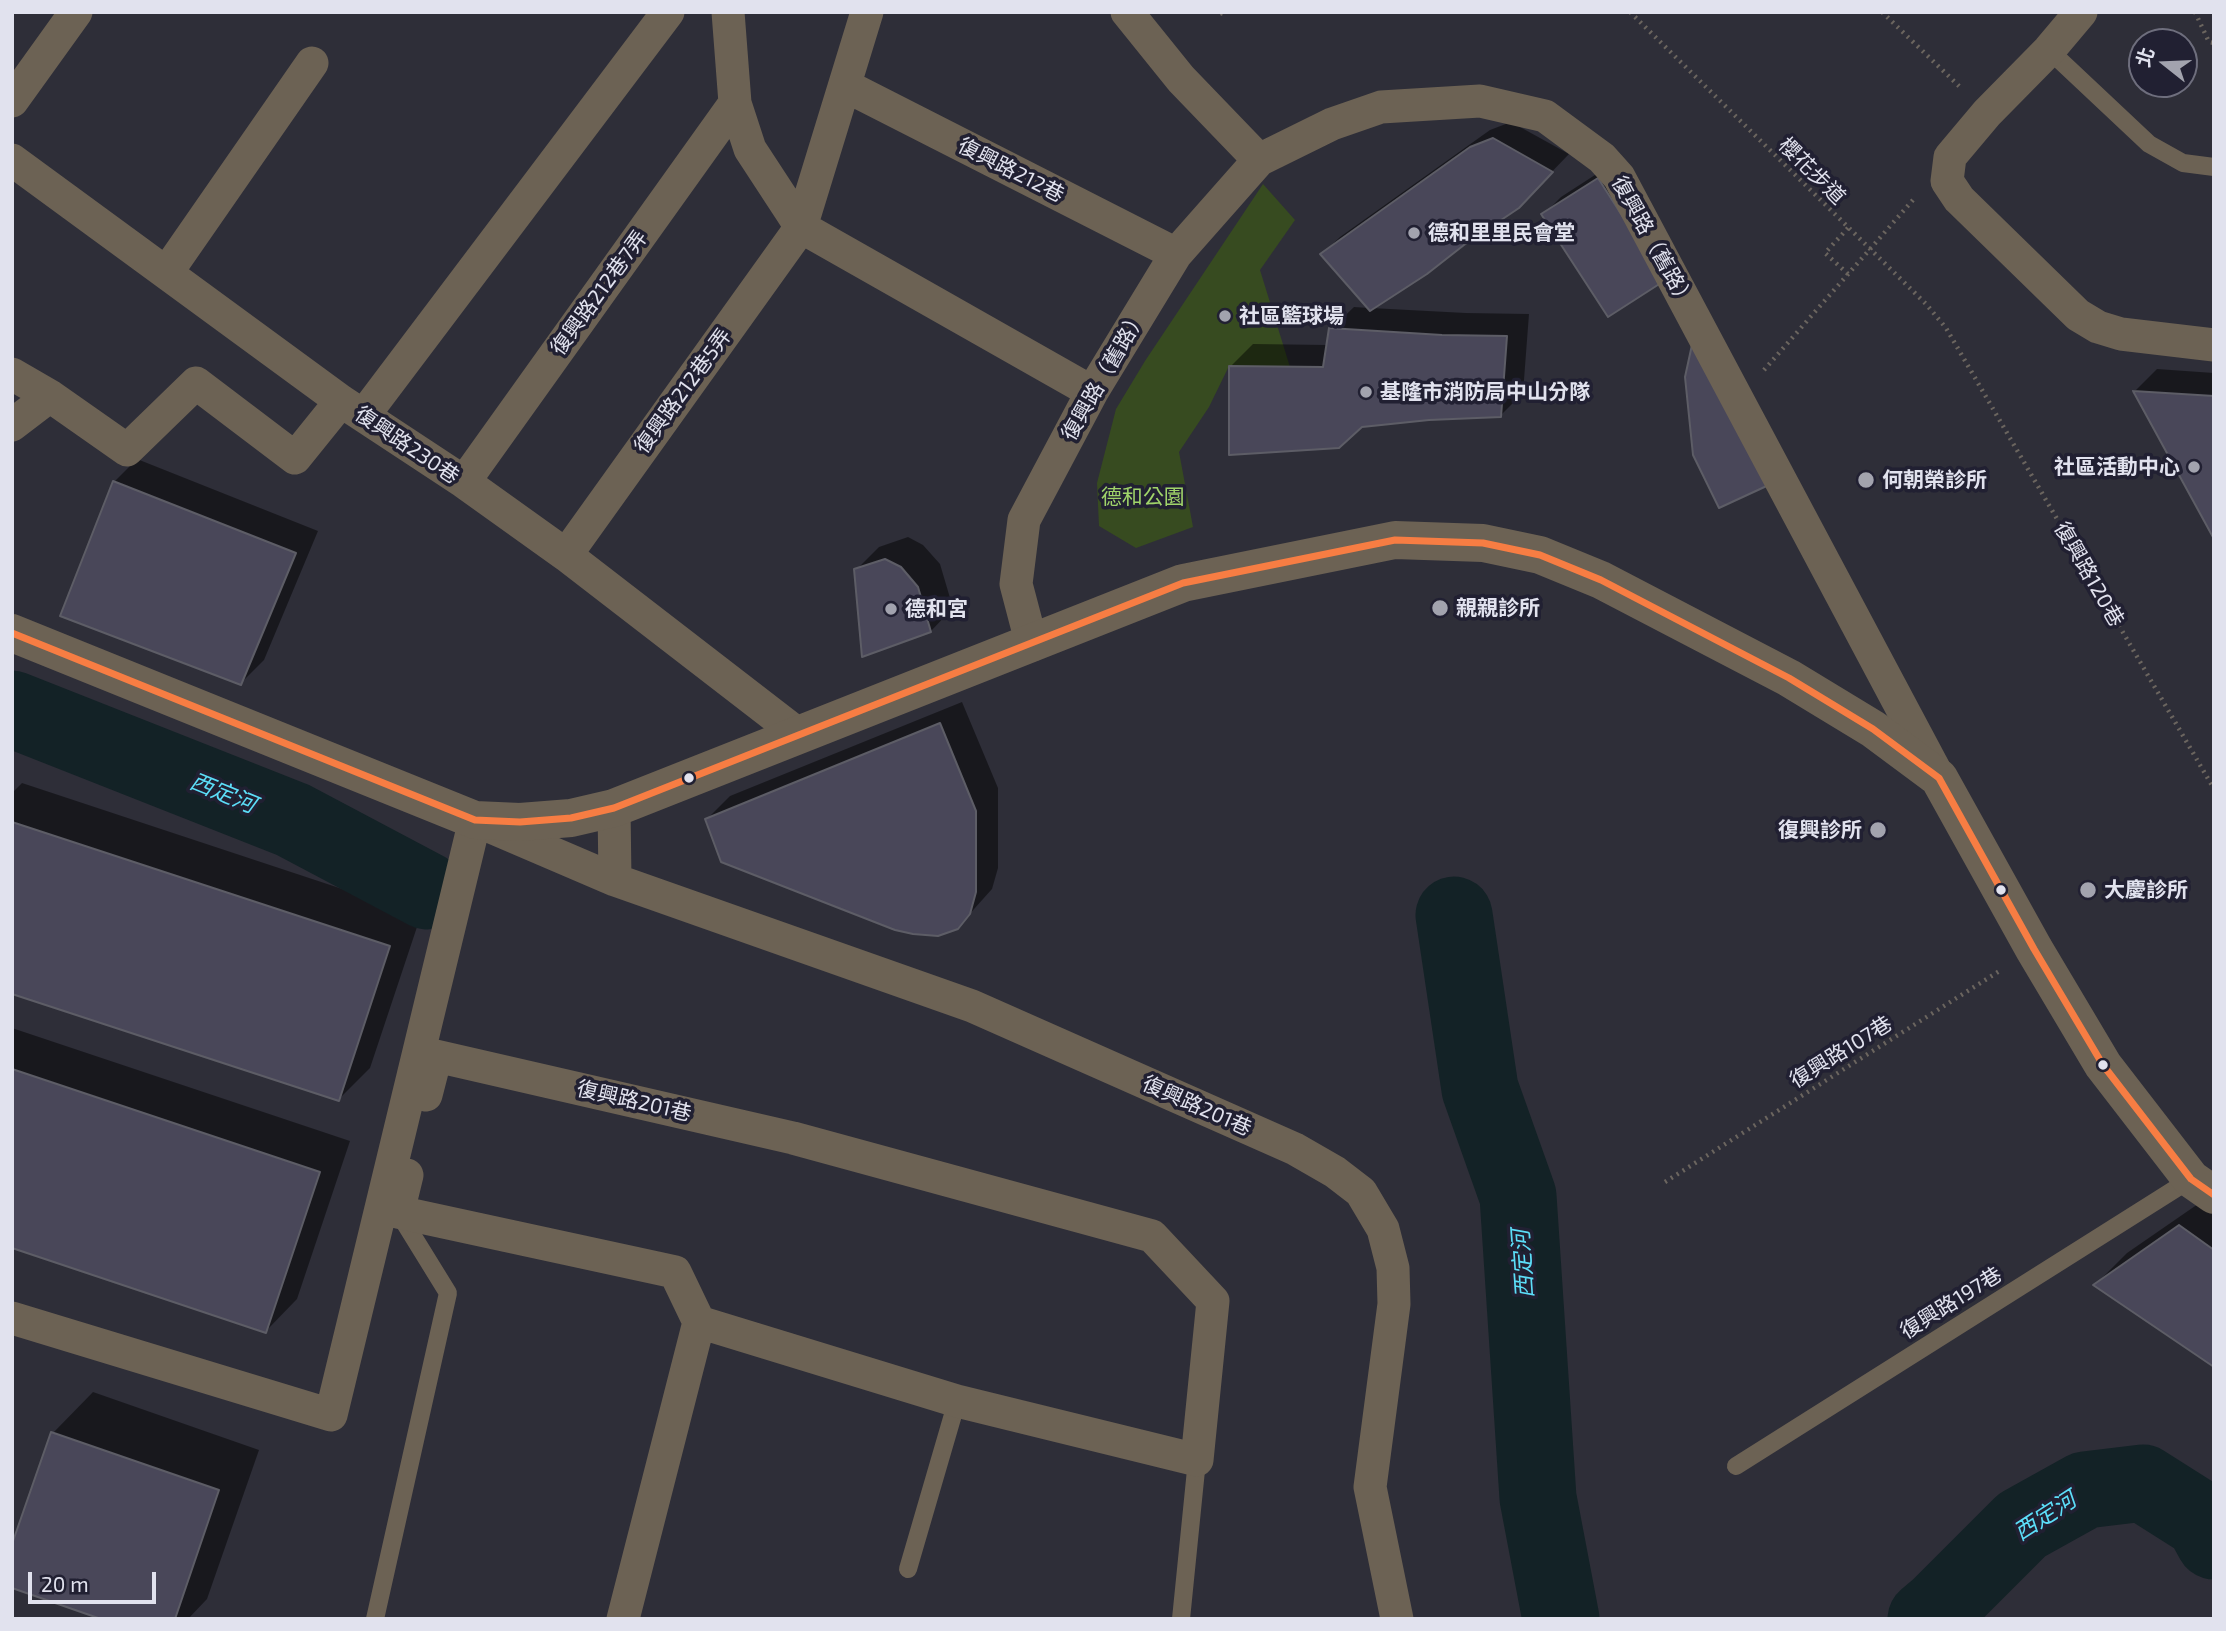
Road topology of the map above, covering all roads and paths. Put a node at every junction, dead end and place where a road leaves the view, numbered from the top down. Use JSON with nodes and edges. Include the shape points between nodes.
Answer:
{"nodes":[{"id":1,"x":76,"y":12,"type":"edge"},
{"id":2,"x":668,"y":12,"type":"edge"},
{"id":3,"x":728,"y":12,"type":"edge"},
{"id":4,"x":867,"y":12,"type":"edge"},
{"id":5,"x":1127,"y":12,"type":"edge"},
{"id":6,"x":1630,"y":12,"type":"edge"},
{"id":7,"x":1882,"y":12,"type":"edge"},
{"id":8,"x":2081,"y":12,"type":"edge"},
{"id":9,"x":2195,"y":12,"type":"edge"},
{"id":10,"x":2214,"y":43,"type":"edge"},
{"id":11,"x":2049,"y":50,"type":"junction"},
{"id":12,"x":312,"y":63,"type":"dead end"},
{"id":13,"x":846,"y":86,"type":"junction"},
{"id":14,"x":12,"y":101,"type":"edge"},
{"id":15,"x":735,"y":103,"type":"junction"},
{"id":16,"x":1987,"y":113,"type":"junction"},
{"id":17,"x":12,"y":160,"type":"edge"},
{"id":18,"x":1259,"y":160,"type":"junction"},
{"id":19,"x":2214,"y":167,"type":"edge"},
{"id":20,"x":1917,"y":195,"type":"dead end"},
{"id":21,"x":800,"y":227,"type":"junction"},
{"id":22,"x":1848,"y":228,"type":"junction"},
{"id":23,"x":1176,"y":254,"type":"junction"},
{"id":24,"x":167,"y":272,"type":"junction"},
{"id":25,"x":1848,"y":274,"type":"junction"},
{"id":26,"x":2214,"y":345,"type":"edge"},
{"id":27,"x":1964,"y":358,"type":"joint"},
{"id":28,"x":1763,"y":372,"type":"dead end"},
{"id":29,"x":12,"y":374,"type":"edge"},
{"id":30,"x":1092,"y":392,"type":"junction"},
{"id":31,"x":50,"y":396,"type":"junction"},
{"id":32,"x":353,"y":408,"type":"junction"},
{"id":33,"x":12,"y":425,"type":"edge"},
{"id":34,"x":464,"y":482,"type":"junction"},
{"id":35,"x":566,"y":555,"type":"junction"},
{"id":36,"x":12,"y":633,"type":"edge"},
{"id":37,"x":1032,"y":645,"type":"junction"},
{"id":38,"x":798,"y":734,"type":"junction"},
{"id":39,"x":1939,"y":778,"type":"junction"},
{"id":40,"x":2214,"y":789,"type":"edge"},
{"id":41,"x":614,"y":808,"type":"junction"},
{"id":42,"x":475,"y":820,"type":"junction"},
{"id":43,"x":615,"y":880,"type":"junction"},
{"id":44,"x":2034,"y":948,"type":"junction"},
{"id":45,"x":1665,"y":1182,"type":"dead end"},
{"id":46,"x":2202,"y":1187,"type":"edge"},
{"id":47,"x":398,"y":1212,"type":"junction"},
{"id":48,"x":12,"y":1318,"type":"edge"},
{"id":49,"x":699,"y":1322,"type":"junction"},
{"id":50,"x":957,"y":1401,"type":"junction"},
{"id":51,"x":1197,"y":1460,"type":"junction"},
{"id":52,"x":1736,"y":1466,"type":"dead end"},
{"id":53,"x":908,"y":1569,"type":"dead end"},
{"id":54,"x":375,"y":1619,"type":"edge"},
{"id":55,"x":623,"y":1619,"type":"edge"},
{"id":56,"x":1181,"y":1619,"type":"edge"},
{"id":57,"x":1396,"y":1619,"type":"edge"}],
"edges":[{"from":1,"to":14,"type":"street"},
{"from":2,"to":32,"type":"street"},
{"from":3,"to":15,"type":"street"},
{"from":4,"to":13,"type":"street"},
{"from":5,"to":18,"type":"street","via":[[1181,79]]},
{"from":6,"to":22,"type":"path","name":"櫻花步道"},
{"from":7,"to":16,"type":"path"},
{"from":8,"to":11,"type":"street"},
{"from":9,"to":10,"type":"path","via":[[2209,43]]},
{"from":11,"to":16,"type":"street"},
{"from":11,"to":19,"type":"lane","via":[[2149,144],[2183,163]]},
{"from":12,"to":24,"type":"street"},
{"from":13,"to":21,"type":"street"},
{"from":13,"to":23,"type":"street","name":"復興路212巷"},
{"from":15,"to":21,"type":"street","via":[[750,149]]},
{"from":15,"to":34,"type":"street","name":"復興路212巷7弄"},
{"from":16,"to":26,"type":"street","via":[[1950,157],[1947,181],[1959,200],[2078,315],[2098,327]]},
{"from":17,"to":24,"type":"street","name":"復興路230巷"},
{"from":18,"to":23,"type":"street","name":"復興路（舊路）"},
{"from":18,"to":39,"type":"street","name":"復興路（舊路）","via":[[1332,124],[1381,107],[1480,100],[1545,116],[1602,158],[1634,203]]},
{"from":20,"to":25,"type":"path"},
{"from":21,"to":30,"type":"street"},
{"from":21,"to":35,"type":"street","name":"復興路212巷5弄"},
{"from":22,"to":25,"type":"path","via":[[1825,253]]},
{"from":22,"to":27,"type":"path","name":"櫻花步道","via":[[1926,304]]},
{"from":23,"to":30,"type":"street","name":"復興路（舊路）"},
{"from":24,"to":32,"type":"street","name":"復興路230巷"},
{"from":25,"to":28,"type":"path"},
{"from":27,"to":40,"type":"path","name":"復興路120巷"},
{"from":29,"to":31,"type":"street"},
{"from":30,"to":37,"type":"street","name":"復興路（舊路）","via":[[1024,520],[1016,584]]},
{"from":31,"to":32,"type":"street","via":[[127,450],[196,383],[295,458]]},
{"from":31,"to":33,"type":"street"},
{"from":32,"to":34,"type":"street","name":"復興路230巷"},
{"from":34,"to":35,"type":"street","name":"復興路230巷"},
{"from":35,"to":38,"type":"street","name":"復興路230巷"},
{"from":36,"to":42,"type":"street"},
{"from":37,"to":38,"type":"street"},
{"from":37,"to":39,"type":"street","via":[[1182,583],[1395,540],[1483,542],[1540,555],[1636,598],[1789,678],[1873,729]]},
{"from":38,"to":41,"type":"street"},
{"from":39,"to":44,"type":"street"},
{"from":41,"to":42,"type":"street","via":[[571,818]]},
{"from":41,"to":43,"type":"street"},
{"from":42,"to":43,"type":"street","name":"復興路201巷"},
{"from":42,"to":48,"type":"street","via":[[331,1415]]},
{"from":43,"to":57,"type":"street","name":"復興路201巷","via":[[972,1006],[1295,1149],[1361,1192],[1383,1229],[1393,1268],[1394,1304],[1370,1487]]},
{"from":44,"to":45,"type":"path","name":"復興路107巷"},
{"from":44,"to":46,"type":"street","via":[[2103,1065]]},
{"from":46,"to":52,"type":"lane","name":"復興路197巷"},
{"from":47,"to":49,"type":"street","via":[[675,1272]]},
{"from":47,"to":51,"type":"street","name":"復興路201巷","via":[[436,1056],[793,1138],[1152,1236],[1213,1301]]},
{"from":47,"to":54,"type":"lane","via":[[448,1293]]},
{"from":49,"to":50,"type":"street"},
{"from":49,"to":55,"type":"street"},
{"from":50,"to":51,"type":"street"},
{"from":50,"to":53,"type":"lane"},
{"from":51,"to":56,"type":"lane","name":"復興路201巷"}]}
